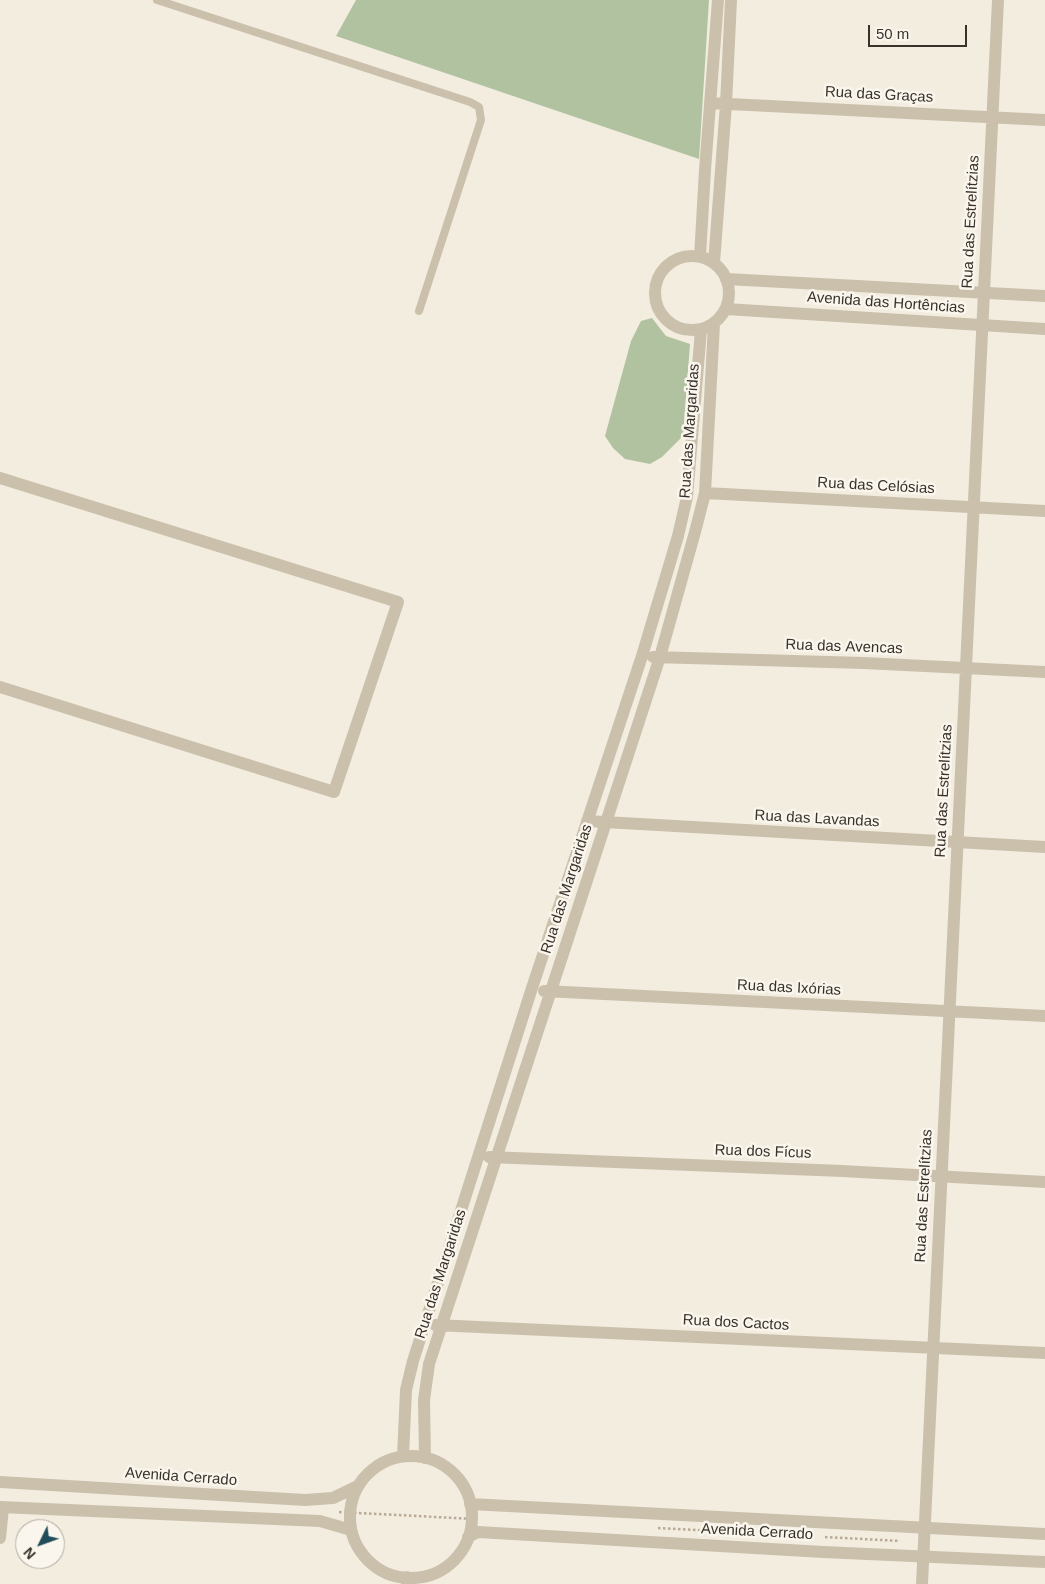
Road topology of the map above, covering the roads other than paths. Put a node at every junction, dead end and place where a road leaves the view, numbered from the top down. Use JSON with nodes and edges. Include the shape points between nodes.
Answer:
{"nodes":[{"id":1,"x":157,"y":0,"type":"edge"},
{"id":2,"x":718,"y":0,"type":"edge"},
{"id":3,"x":731,"y":0,"type":"edge"},
{"id":4,"x":998,"y":0,"type":"edge"},
{"id":5,"x":710,"y":103,"type":"junction"},
{"id":6,"x":726,"y":104,"type":"junction"},
{"id":7,"x":993,"y":117,"type":"junction"},
{"id":8,"x":1045,"y":120,"type":"edge"},
{"id":9,"x":700,"y":257,"type":"junction"},
{"id":10,"x":714,"y":263,"type":"junction"},
{"id":11,"x":726,"y":279,"type":"junction"},
{"id":12,"x":984,"y":293,"type":"junction"},
{"id":13,"x":1045,"y":296,"type":"edge"},
{"id":14,"x":726,"y":309,"type":"junction"},
{"id":15,"x":419,"y":311,"type":"dead end"},
{"id":16,"x":714,"y":324,"type":"junction"},
{"id":17,"x":982,"y":325,"type":"junction"},
{"id":18,"x":1045,"y":329,"type":"edge"},
{"id":19,"x":701,"y":330,"type":"junction"},
{"id":20,"x":0,"y":478,"type":"edge"},
{"id":21,"x":704,"y":493,"type":"junction"},
{"id":22,"x":974,"y":507,"type":"junction"},
{"id":23,"x":1045,"y":510,"type":"edge"},
{"id":24,"x":642,"y":656,"type":"junction"},
{"id":25,"x":660,"y":657,"type":"junction"},
{"id":26,"x":966,"y":668,"type":"junction"},
{"id":27,"x":1045,"y":672,"type":"edge"},
{"id":28,"x":0,"y":687,"type":"edge"},
{"id":29,"x":587,"y":821,"type":"junction"},
{"id":30,"x":605,"y":823,"type":"junction"},
{"id":31,"x":958,"y":843,"type":"junction"},
{"id":32,"x":1045,"y":847,"type":"edge"},
{"id":33,"x":531,"y":991,"type":"junction"},
{"id":34,"x":550,"y":992,"type":"junction"},
{"id":35,"x":949,"y":1012,"type":"junction"},
{"id":36,"x":1045,"y":1016,"type":"edge"},
{"id":37,"x":479,"y":1157,"type":"junction"},
{"id":38,"x":496,"y":1158,"type":"junction"},
{"id":39,"x":942,"y":1177,"type":"junction"},
{"id":40,"x":1045,"y":1182,"type":"edge"},
{"id":41,"x":425,"y":1324,"type":"junction"},
{"id":42,"x":442,"y":1325,"type":"junction"},
{"id":43,"x":933,"y":1348,"type":"junction"},
{"id":44,"x":1045,"y":1353,"type":"edge"},
{"id":45,"x":403,"y":1456,"type":"junction"},
{"id":46,"x":425,"y":1458,"type":"junction"},
{"id":47,"x":0,"y":1482,"type":"edge"},
{"id":48,"x":358,"y":1486,"type":"junction"},
{"id":49,"x":470,"y":1504,"type":"junction"},
{"id":50,"x":2,"y":1508,"type":"edge"},
{"id":51,"x":925,"y":1528,"type":"junction"},
{"id":52,"x":351,"y":1530,"type":"junction"},
{"id":53,"x":1045,"y":1534,"type":"edge"},
{"id":54,"x":468,"y":1537,"type":"junction"},
{"id":55,"x":0,"y":1538,"type":"edge"},
{"id":56,"x":923,"y":1556,"type":"junction"},
{"id":57,"x":1045,"y":1562,"type":"edge"},
{"id":58,"x":407,"y":1581,"type":"edge"},
{"id":59,"x":922,"y":1584,"type":"edge"}],
"edges":[{"from":1,"to":15,"type":"lane","via":[[479,107],[481,120]]},
{"from":2,"to":5,"type":"street"},
{"from":3,"to":6,"type":"street"},
{"from":4,"to":7,"type":"street","name":"Rua das Estrelítzias"},
{"from":5,"to":6,"type":"street","name":"Rua das Graças"},
{"from":5,"to":9,"type":"street"},
{"from":6,"to":7,"type":"street","name":"Rua das Graças"},
{"from":6,"to":10,"type":"street"},
{"from":7,"to":8,"type":"street","name":"Rua das Graças"},
{"from":7,"to":12,"type":"street","name":"Rua das Estrelítzias"},
{"from":9,"to":10,"type":"street"},
{"from":9,"to":19,"type":"street","via":[[678,258],[668,264],[660,272],[654,294],[661,315],[669,323],[679,329]]},
{"from":10,"to":11,"type":"street"},
{"from":11,"to":12,"type":"street","name":"Avenida das Hortências"},
{"from":11,"to":14,"type":"street","via":[[729,294]]},
{"from":12,"to":13,"type":"street","name":"Avenida das Hortências"},
{"from":12,"to":17,"type":"street","name":"Rua das Estrelítzias"},
{"from":14,"to":16,"type":"street"},
{"from":14,"to":17,"type":"street","name":"Avenida das Hortências"},
{"from":16,"to":19,"type":"street"},
{"from":16,"to":21,"type":"street","name":"Rua das Margaridas"},
{"from":17,"to":18,"type":"street","name":"Avenida das Hortências"},
{"from":17,"to":22,"type":"street","name":"Rua das Estrelítzias"},
{"from":19,"to":24,"type":"street","name":"Rua das Margaridas","via":[[687,497]]},
{"from":20,"to":28,"type":"street","via":[[398,602],[334,792]]},
{"from":21,"to":22,"type":"street","name":"Rua das Celósias"},
{"from":21,"to":25,"type":"street","name":"Rua das Margaridas"},
{"from":22,"to":23,"type":"street","name":"Rua das Celósias"},
{"from":22,"to":26,"type":"street","name":"Rua das Estrelítzias"},
{"from":24,"to":25,"type":"street","name":"Rua das Avencas"},
{"from":24,"to":29,"type":"street","name":"Rua das Margaridas"},
{"from":25,"to":26,"type":"street","name":"Rua das Avencas"},
{"from":25,"to":30,"type":"street","name":"Rua das Margaridas"},
{"from":26,"to":27,"type":"street","name":"Rua das Avencas"},
{"from":26,"to":31,"type":"street","name":"Rua das Estrelítzias"},
{"from":29,"to":30,"type":"street","name":"Rua das Lavandas"},
{"from":29,"to":33,"type":"street","name":"Rua das Margaridas"},
{"from":30,"to":31,"type":"street","name":"Rua das Lavandas"},
{"from":30,"to":34,"type":"street","name":"Rua das Margaridas"},
{"from":31,"to":32,"type":"street","name":"Rua das Lavandas"},
{"from":31,"to":35,"type":"street","name":"Rua das Estrelítzias"},
{"from":33,"to":34,"type":"street","name":"Rua das Ixórias"},
{"from":33,"to":37,"type":"street","name":"Rua das Margaridas"},
{"from":34,"to":35,"type":"street","name":"Rua das Ixórias"},
{"from":34,"to":38,"type":"street","name":"Rua das Margaridas"},
{"from":35,"to":36,"type":"street","name":"Rua das Ixórias"},
{"from":35,"to":39,"type":"street","name":"Rua das Estrelítzias"},
{"from":37,"to":38,"type":"street","name":"Rua dos Fícus"},
{"from":37,"to":41,"type":"street","name":"Rua das Margaridas"},
{"from":38,"to":39,"type":"street","name":"Rua dos Fícus"},
{"from":38,"to":42,"type":"street","name":"Rua das Margaridas"},
{"from":39,"to":40,"type":"street","name":"Rua dos Fícus"},
{"from":39,"to":43,"type":"street","name":"Rua das Estrelítzias"},
{"from":41,"to":42,"type":"street","name":"Rua dos Cactos"},
{"from":41,"to":45,"type":"street","name":"Rua das Margaridas","via":[[406,1390]]},
{"from":42,"to":43,"type":"street","name":"Rua dos Cactos"},
{"from":42,"to":46,"type":"street","name":"Rua das Margaridas","via":[[429,1364],[424,1400]]},
{"from":43,"to":44,"type":"street","name":"Rua dos Cactos"},
{"from":43,"to":51,"type":"street","name":"Rua das Estrelítzias"},
{"from":45,"to":46,"type":"street"},
{"from":45,"to":48,"type":"street","via":[[372,1469]]},
{"from":46,"to":49,"type":"street","via":[[454,1475]]},
{"from":47,"to":48,"type":"street","name":"Avenida Cerrado","via":[[305,1500],[333,1498]]},
{"from":48,"to":52,"type":"street","via":[[350,1507]]},
{"from":49,"to":51,"type":"street","name":"Avenida Cerrado"},
{"from":49,"to":54,"type":"street"},
{"from":50,"to":52,"type":"street","via":[[320,1521]]},
{"from":50,"to":55,"type":"street"},
{"from":51,"to":53,"type":"street","name":"Avenida Cerrado"},
{"from":51,"to":56,"type":"street","name":"Rua das Estrelítzias"},
{"from":52,"to":58,"type":"street","via":[[360,1550],[375,1566]]},
{"from":54,"to":56,"type":"street","name":"Avenida Cerrado","via":[[478,1532]]},
{"from":54,"to":58,"type":"street","via":[[457,1557],[440,1570]]},
{"from":56,"to":57,"type":"street","name":"Avenida Cerrado"},
{"from":56,"to":59,"type":"street","name":"Rua das Estrelítzias"}]}
